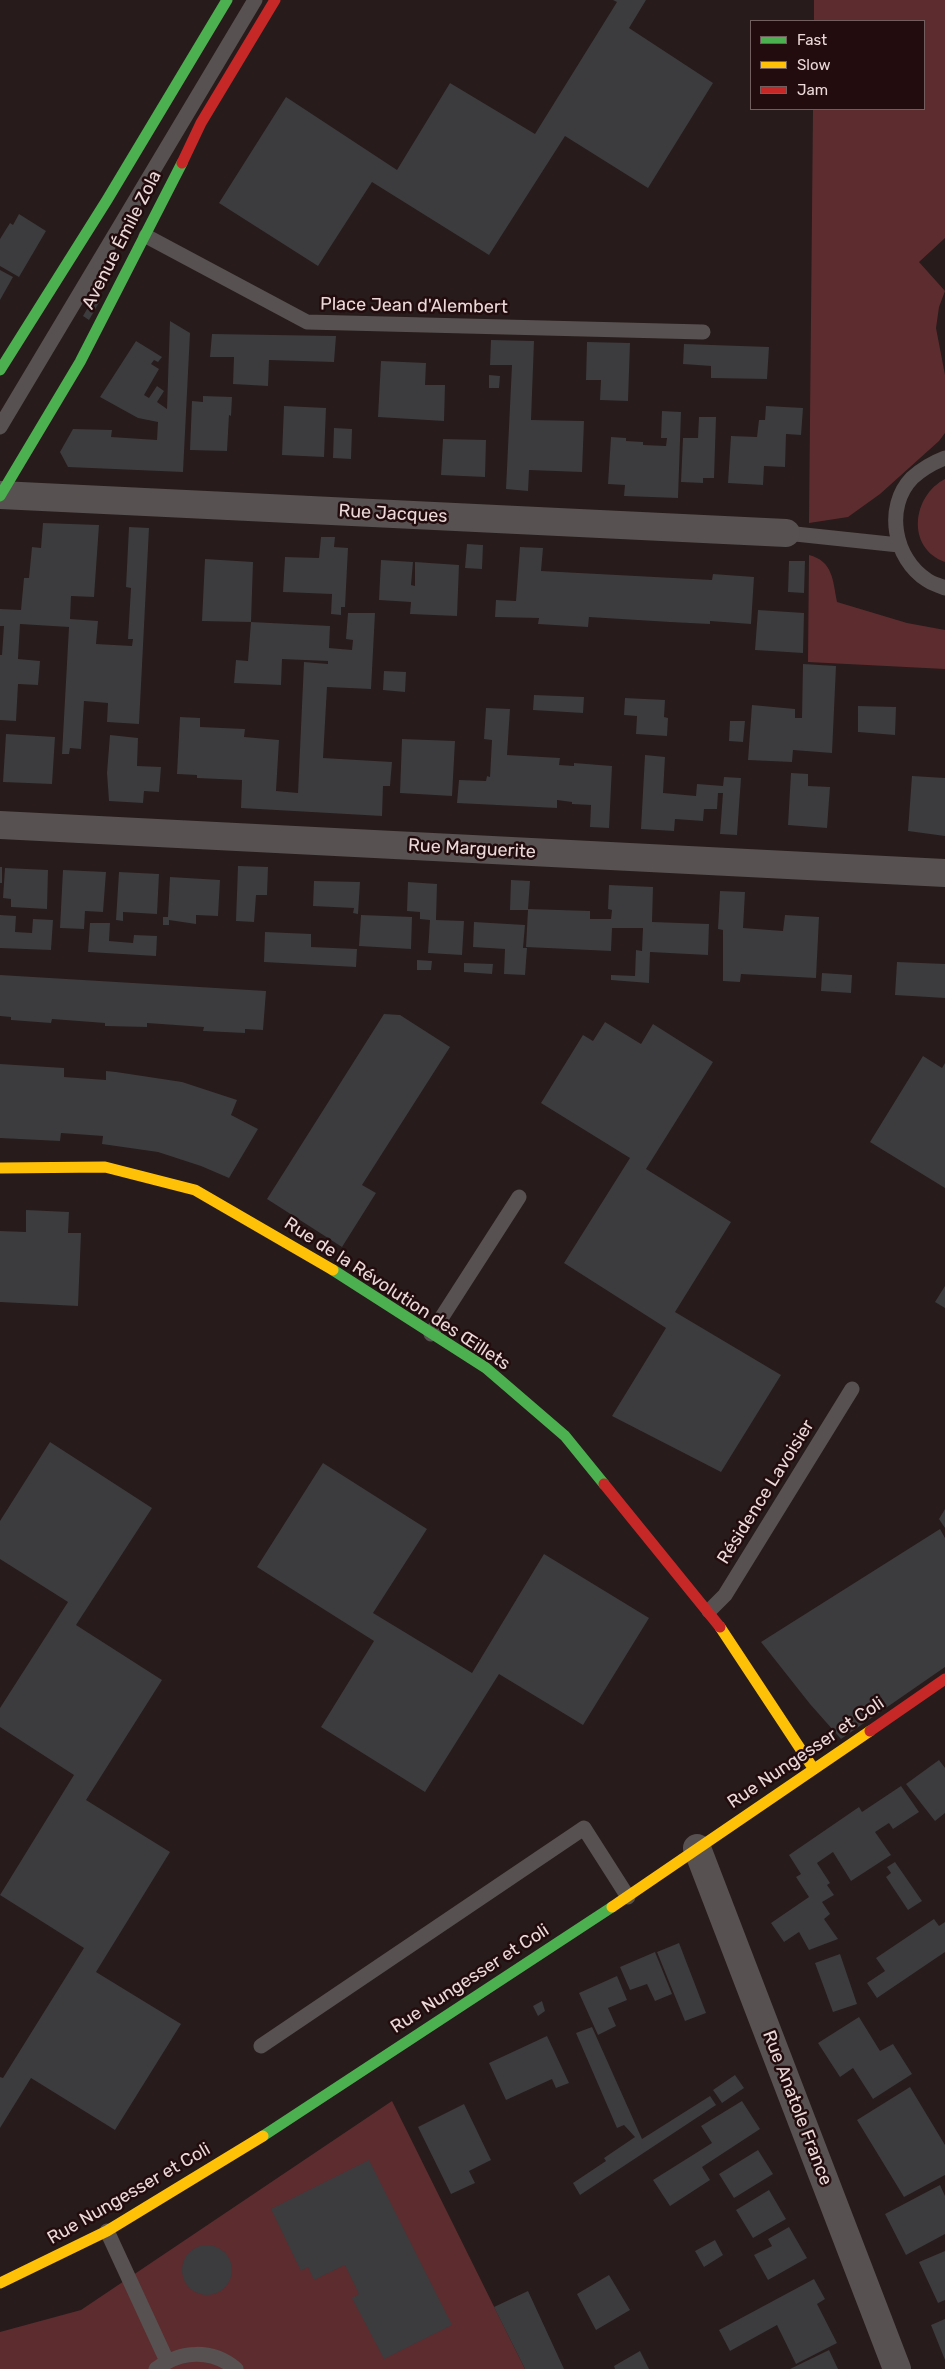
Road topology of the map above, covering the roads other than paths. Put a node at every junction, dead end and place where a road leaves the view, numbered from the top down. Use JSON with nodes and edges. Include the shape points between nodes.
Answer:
{"nodes":[{"id":1,"x":227,"y":0,"type":"edge"},
{"id":2,"x":255,"y":0,"type":"edge"},
{"id":3,"x":275,"y":0,"type":"edge"},
{"id":4,"x":146,"y":236,"type":"junction"},
{"id":5,"x":703,"y":332,"type":"dead end"},
{"id":6,"x":0,"y":370,"type":"edge"},
{"id":7,"x":0,"y":427,"type":"edge"},
{"id":8,"x":945,"y":458,"type":"edge"},
{"id":9,"x":0,"y":495,"type":"edge"},
{"id":10,"x":786,"y":533,"type":"joint"},
{"id":11,"x":899,"y":545,"type":"junction"},
{"id":12,"x":945,"y":588,"type":"edge"},
{"id":13,"x":0,"y":825,"type":"edge"},
{"id":14,"x":945,"y":874,"type":"edge"},
{"id":15,"x":0,"y":1168,"type":"edge"},
{"id":16,"x":519,"y":1197,"type":"dead end"},
{"id":17,"x":431,"y":1334,"type":"junction"},
{"id":18,"x":852,"y":1389,"type":"dead end"},
{"id":19,"x":709,"y":1611,"type":"junction"},
{"id":20,"x":945,"y":1679,"type":"edge"},
{"id":21,"x":813,"y":1768,"type":"junction"},
{"id":22,"x":698,"y":1848,"type":"junction"},
{"id":23,"x":628,"y":1896,"type":"junction"},
{"id":24,"x":261,"y":2046,"type":"dead end"},
{"id":25,"x":107,"y":2231,"type":"junction"},
{"id":26,"x":0,"y":2283,"type":"edge"},
{"id":27,"x":161,"y":2365,"type":"edge"},
{"id":28,"x":236,"y":2369,"type":"edge"},
{"id":29,"x":896,"y":2369,"type":"edge"}],
"edges":[{"from":1,"to":6,"type":"street","name":"Avenue Émile Zola"},
{"from":2,"to":7,"type":"lane","name":"Avenue Émile Zola"},
{"from":3,"to":4,"type":"street","name":"Avenue Émile Zola","via":[[201,123]]},
{"from":4,"to":5,"type":"lane","name":"Place Jean d'Alembert","via":[[308,322]]},
{"from":4,"to":9,"type":"street","name":"Avenue Émile Zola","via":[[80,362]]},
{"from":8,"to":11,"type":"lane","via":[[928,465],[911,480],[899,499],[895,522]]},
{"from":9,"to":10,"type":"street","name":"Rue Jacques"},
{"from":10,"to":11,"type":"lane"},
{"from":11,"to":12,"type":"lane","via":[[910,565],[927,581]]},
{"from":13,"to":14,"type":"street","name":"Rue Marguerite"},
{"from":15,"to":17,"type":"street","name":"Rue de la Révolution des Œillets","via":[[105,1167],[195,1190],[310,1255]]},
{"from":16,"to":17,"type":"lane"},
{"from":17,"to":19,"type":"street","name":"Rue de la Révolution des Œillets","via":[[486,1368],[564,1436]]},
{"from":18,"to":19,"type":"lane","name":"Résidence Lavoisier","via":[[725,1595]]},
{"from":19,"to":21,"type":"street","name":"Rue de la Révolution des Œillets"},
{"from":20,"to":21,"type":"street","name":"Rue Nungesser et Coli"},
{"from":21,"to":22,"type":"street","name":"Rue Nungesser et Coli"},
{"from":22,"to":23,"type":"street","name":"Rue Nungesser et Coli"},
{"from":22,"to":29,"type":"street","name":"Rue Anatole France"},
{"from":23,"to":24,"type":"lane","via":[[584,1828]]},
{"from":23,"to":25,"type":"street","name":"Rue Nungesser et Coli","via":[[300,2113]]},
{"from":25,"to":26,"type":"street","name":"Rue Nungesser et Coli"},
{"from":25,"to":27,"type":"lane"},
{"from":27,"to":28,"type":"lane","via":[[186,2355],[208,2354]]}]}
